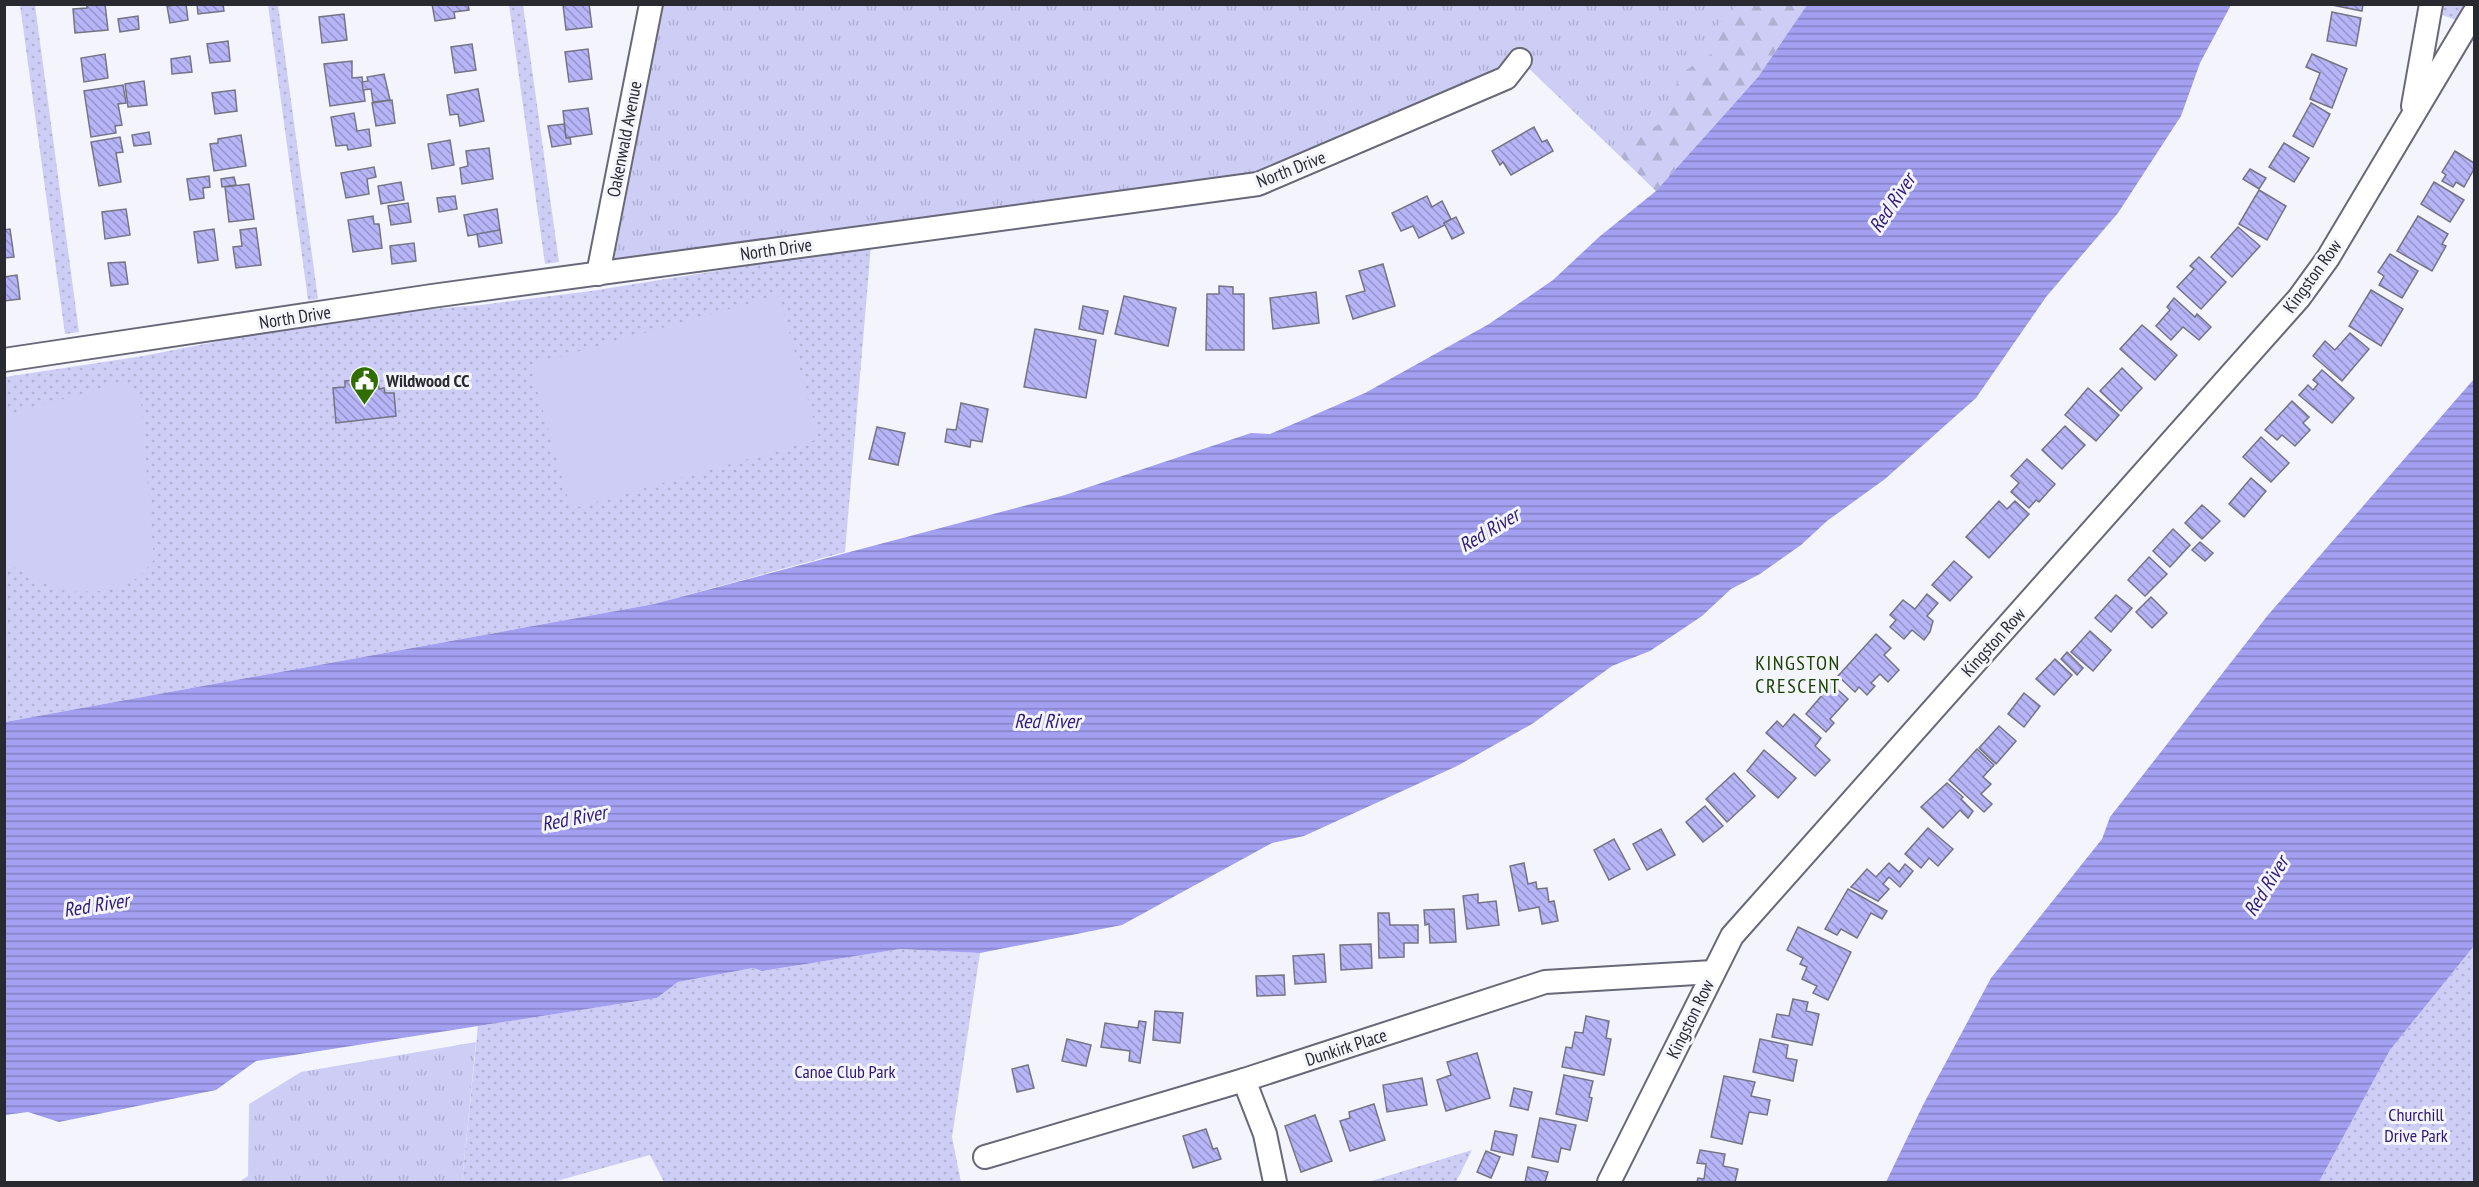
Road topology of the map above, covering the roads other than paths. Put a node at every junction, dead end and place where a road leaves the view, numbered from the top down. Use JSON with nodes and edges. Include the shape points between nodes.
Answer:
{"nodes":[{"id":1,"x":651,"y":4,"type":"edge"},
{"id":2,"x":2432,"y":4,"type":"edge"},
{"id":3,"x":2475,"y":12,"type":"edge"},
{"id":4,"x":1520,"y":60,"type":"dead end"},
{"id":5,"x":2410,"y":122,"type":"junction"},
{"id":6,"x":597,"y":274,"type":"junction"},
{"id":7,"x":4,"y":360,"type":"edge"},
{"id":8,"x":1713,"y":972,"type":"junction"},
{"id":9,"x":1244,"y":1080,"type":"junction"},
{"id":10,"x":985,"y":1157,"type":"dead end"},
{"id":11,"x":1275,"y":1182,"type":"edge"},
{"id":12,"x":1609,"y":1182,"type":"edge"}],
"edges":[{"from":1,"to":6,"type":"street","name":"Oakenwald Avenue"},
{"from":2,"to":5,"type":"street"},
{"from":3,"to":5,"type":"street"},
{"from":4,"to":6,"type":"street","name":"North Drive","via":[[1506,78],[1258,184]]},
{"from":5,"to":8,"type":"street","name":"Kingston Row","via":[[2328,258],[2299,298],[1732,936]]},
{"from":6,"to":7,"type":"street","name":"North Drive"},
{"from":8,"to":9,"type":"street","name":"Dunkirk Place","via":[[1545,982]]},
{"from":8,"to":12,"type":"street","name":"Kingston Row"},
{"from":9,"to":10,"type":"street","name":"Dunkirk Place"},
{"from":9,"to":11,"type":"street","via":[[1265,1134]]}]}
